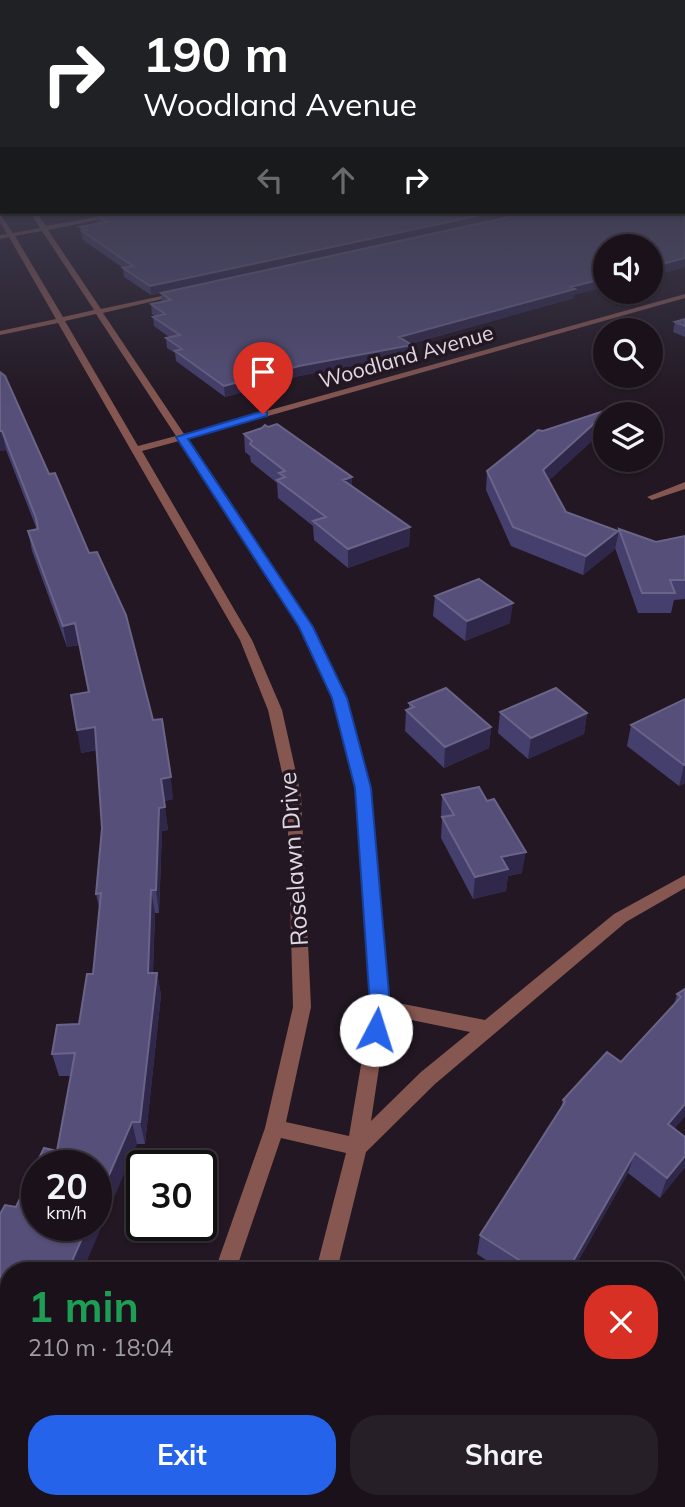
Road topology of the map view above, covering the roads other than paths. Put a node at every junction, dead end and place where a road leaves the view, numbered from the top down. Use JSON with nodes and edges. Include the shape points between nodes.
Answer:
{"nodes":[{"id":1,"x":26,"y":267,"type":"edge"},
{"id":2,"x":69,"y":267,"type":"edge"},
{"id":3,"x":191,"y":291,"type":"edge"},
{"id":4,"x":685,"y":296,"type":"edge"},
{"id":5,"x":99,"y":312,"type":"junction"},
{"id":6,"x":60,"y":320,"type":"junction"},
{"id":7,"x":0,"y":333,"type":"edge"},
{"id":8,"x":181,"y":437,"type":"junction"},
{"id":9,"x":136,"y":450,"type":"junction"},
{"id":10,"x":685,"y":485,"type":"edge"},
{"id":11,"x":652,"y":497,"type":"dead end"},
{"id":12,"x":685,"y":881,"type":"edge"},
{"id":13,"x":380,"y":1006,"type":"junction"},
{"id":14,"x":487,"y":1028,"type":"junction"},
{"id":15,"x":275,"y":1128,"type":"junction"},
{"id":16,"x":357,"y":1147,"type":"junction"},
{"id":17,"x":229,"y":1262,"type":"edge"},
{"id":18,"x":329,"y":1262,"type":"edge"}],
"edges":[{"from":1,"to":6,"type":"street","name":"Roselawn Drive"},
{"from":2,"to":5,"type":"street"},
{"from":3,"to":5,"type":"street"},
{"from":4,"to":8,"type":"street","name":"Woodland Avenue"},
{"from":5,"to":6,"type":"street"},
{"from":5,"to":8,"type":"street"},
{"from":6,"to":7,"type":"street"},
{"from":6,"to":9,"type":"street","name":"Roselawn Drive"},
{"from":8,"to":9,"type":"street","name":"Woodland Avenue"},
{"from":8,"to":13,"type":"street","via":[[306,627],[339,698],[363,788]]},
{"from":9,"to":15,"type":"street","name":"Roselawn Drive","via":[[246,640],[275,710],[294,795],[302,1007]]},
{"from":10,"to":11,"type":"street"},
{"from":12,"to":14,"type":"street","via":[[620,918]]},
{"from":13,"to":14,"type":"street"},
{"from":13,"to":16,"type":"street"},
{"from":14,"to":16,"type":"street"},
{"from":15,"to":16,"type":"street"},
{"from":15,"to":17,"type":"street","name":"Roselawn Drive"},
{"from":16,"to":18,"type":"street"}]}
